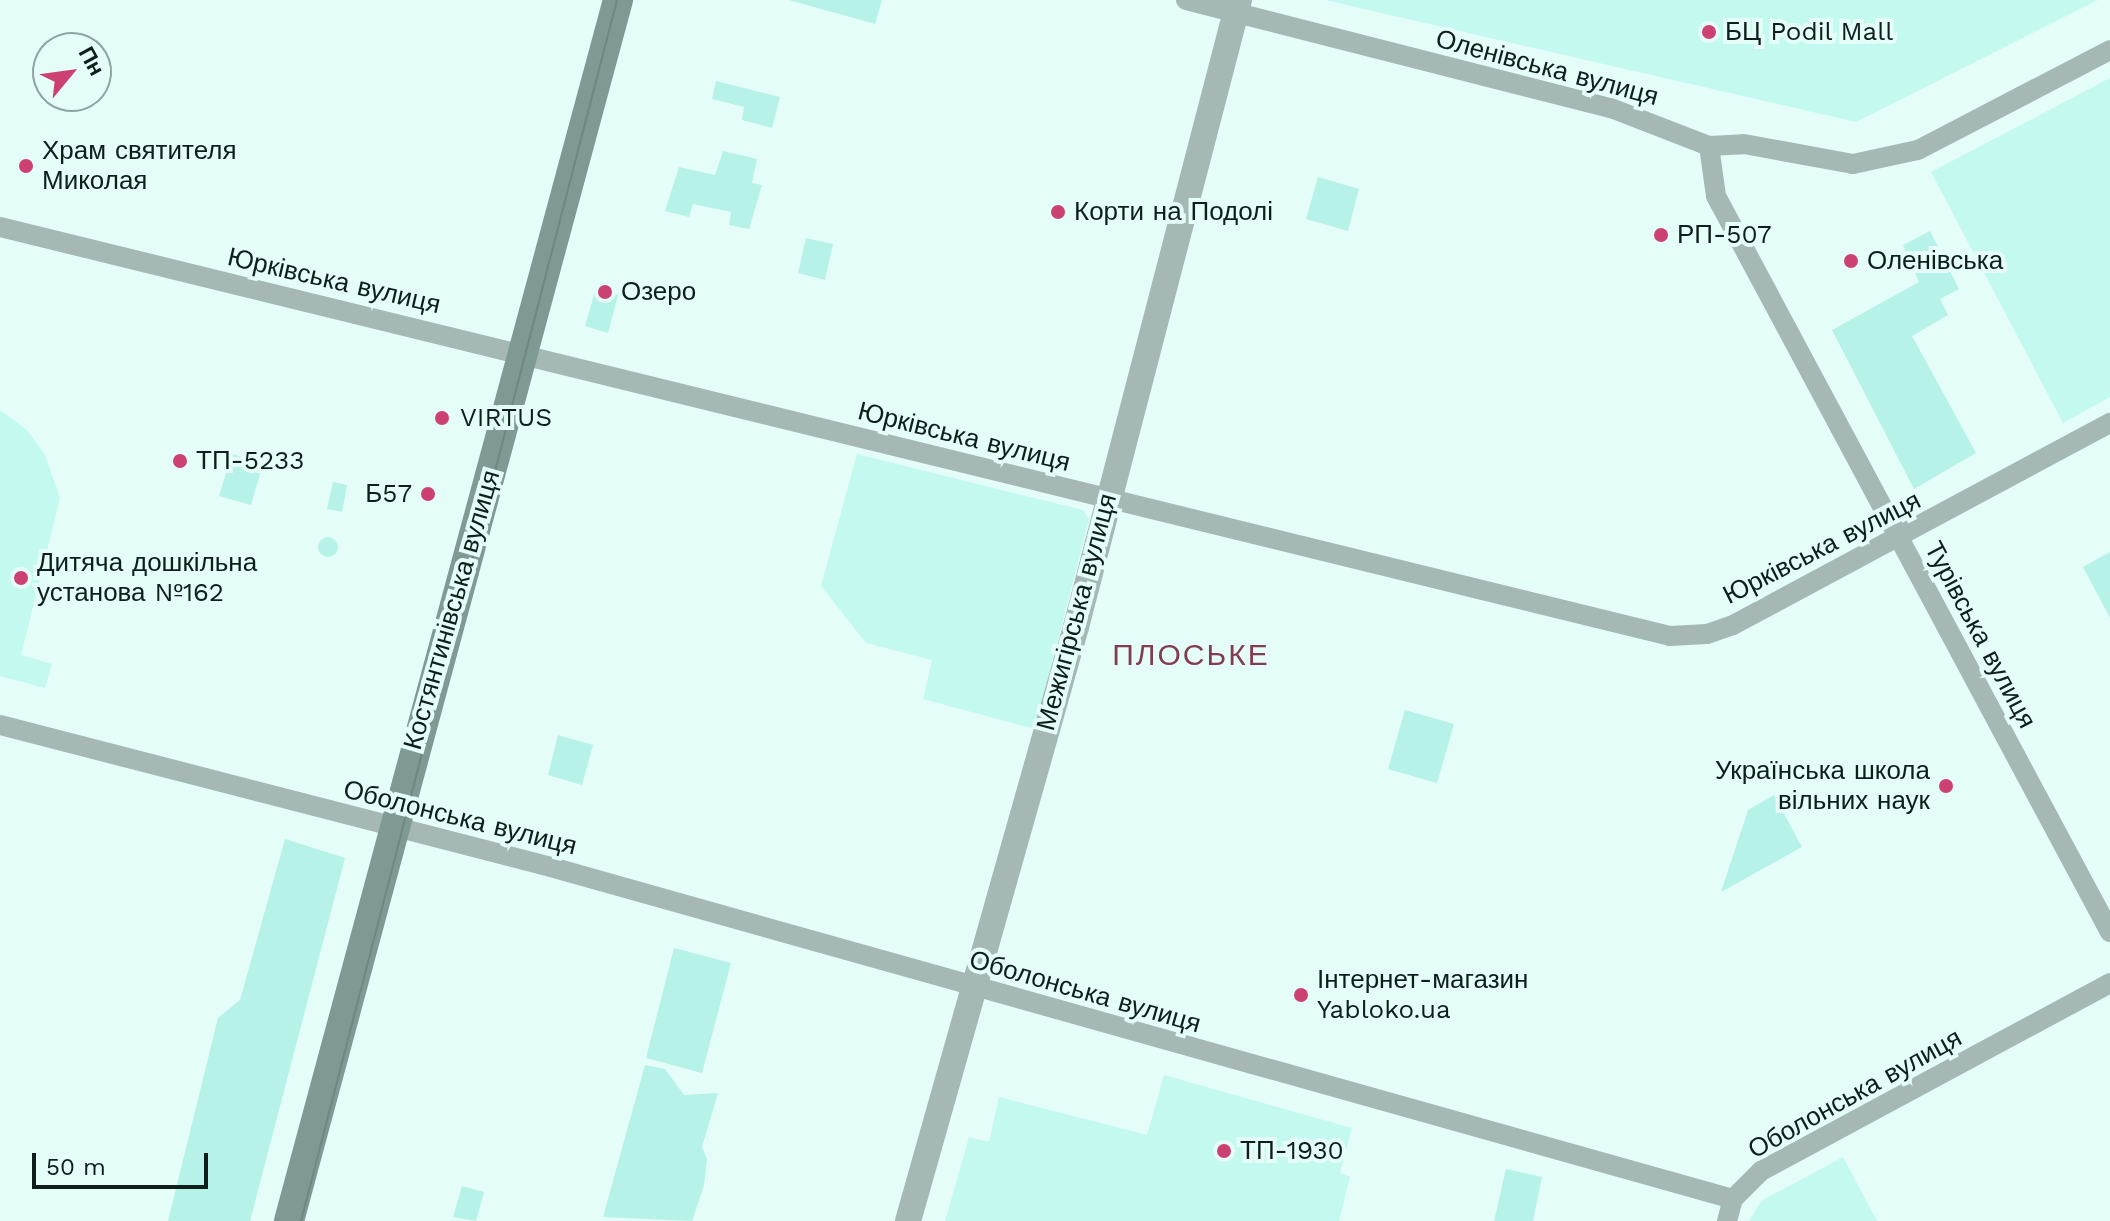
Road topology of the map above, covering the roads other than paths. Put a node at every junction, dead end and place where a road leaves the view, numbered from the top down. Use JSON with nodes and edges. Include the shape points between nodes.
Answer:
{"nodes":[{"id":1,"x":618,"y":0,"type":"edge"},
{"id":2,"x":1186,"y":0,"type":"edge"},
{"id":3,"x":1237,"y":6,"type":"edge"},
{"id":4,"x":2110,"y":50,"type":"edge"},
{"id":5,"x":1709,"y":146,"type":"junction"},
{"id":6,"x":0,"y":227,"type":"edge"},
{"id":7,"x":524,"y":353,"type":"junction"},
{"id":8,"x":2110,"y":423,"type":"edge"},
{"id":9,"x":1108,"y":500,"type":"junction"},
{"id":10,"x":1899,"y":538,"type":"junction"},
{"id":11,"x":0,"y":725,"type":"edge"},
{"id":12,"x":391,"y":828,"type":"junction"},
{"id":13,"x":2110,"y":932,"type":"edge"},
{"id":14,"x":2110,"y":983,"type":"edge"},
{"id":15,"x":976,"y":988,"type":"junction"},
{"id":16,"x":1733,"y":1199,"type":"junction"},
{"id":17,"x":289,"y":1221,"type":"edge"},
{"id":18,"x":908,"y":1221,"type":"edge"},
{"id":19,"x":1727,"y":1221,"type":"edge"}],
"edges":[{"from":1,"to":7,"type":"main road","name":"Костянтинівська вулиця"},
{"from":2,"to":3,"type":"street","name":"Оленівська вулиця"},
{"from":3,"to":5,"type":"street","name":"Оленівська вулиця","via":[[1611,108]]},
{"from":3,"to":9,"type":"street","name":"Межигірська вулиця"},
{"from":4,"to":5,"type":"street","name":"Оленівська вулиця","via":[[1895,158],[1853,164],[1757,146]]},
{"from":5,"to":10,"type":"street","name":"Турівська вулиця","via":[[1716,196]]},
{"from":6,"to":7,"type":"street","name":"Юрківська вулиця"},
{"from":7,"to":9,"type":"street","name":"Юрківська вулиця"},
{"from":7,"to":12,"type":"main road","name":"Костянтинівська вулиця"},
{"from":8,"to":10,"type":"street","name":"Юрківська вулиця"},
{"from":9,"to":10,"type":"street","name":"Юрківська вулиця","via":[[1670,636],[1723,629]]},
{"from":9,"to":15,"type":"street","name":"Межигірська вулиця"},
{"from":10,"to":13,"type":"street","name":"Турівська вулиця"},
{"from":11,"to":12,"type":"street","name":"Оболонська вулиця"},
{"from":12,"to":15,"type":"street","name":"Оболонська вулиця","via":[[551,867]]},
{"from":12,"to":17,"type":"main road","name":"Костянтинівська вулиця"},
{"from":14,"to":16,"type":"street","name":"Оболонська вулиця","via":[[1761,1171]]},
{"from":15,"to":16,"type":"street","name":"Оболонська вулиця"},
{"from":15,"to":18,"type":"street","name":"Межигірська вулиця"},
{"from":16,"to":19,"type":"street"}]}
